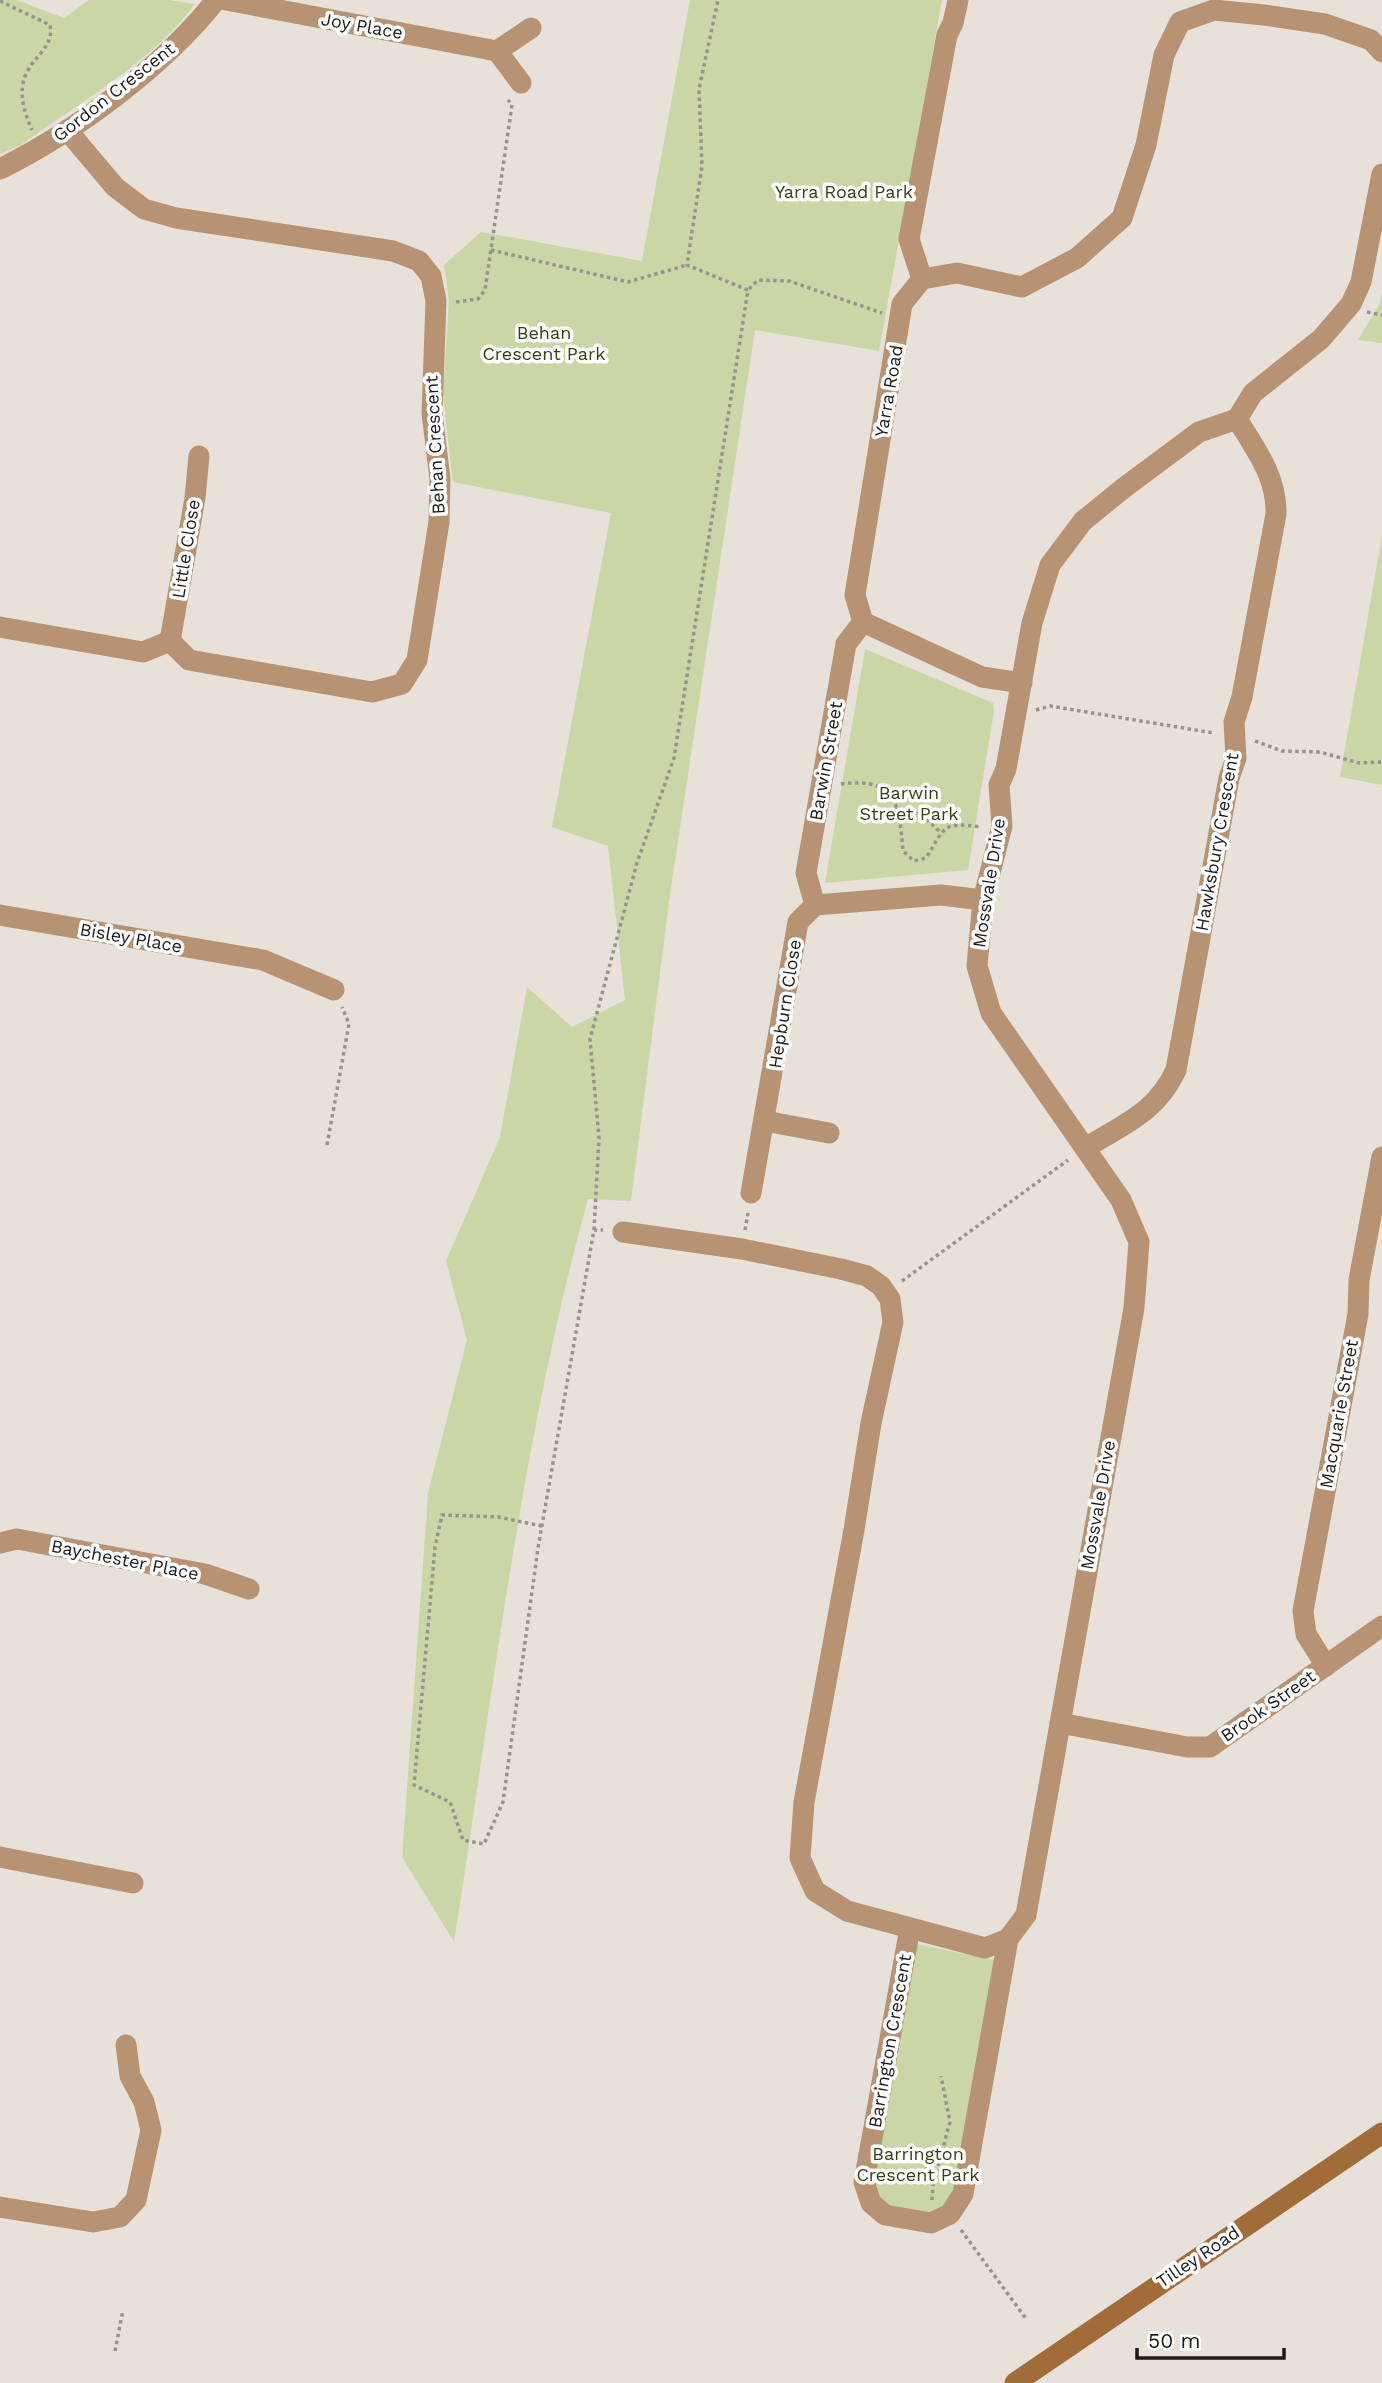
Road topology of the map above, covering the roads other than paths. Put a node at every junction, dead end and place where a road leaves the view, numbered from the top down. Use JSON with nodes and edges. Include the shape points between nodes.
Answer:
{"nodes":[{"id":1,"x":216,"y":0,"type":"edge"},
{"id":2,"x":226,"y":0,"type":"edge"},
{"id":3,"x":958,"y":0,"type":"edge"},
{"id":4,"x":531,"y":28,"type":"dead end"},
{"id":5,"x":497,"y":51,"type":"junction"},
{"id":6,"x":1382,"y":52,"type":"edge"},
{"id":7,"x":513,"y":89,"type":"road end"},
{"id":8,"x":67,"y":130,"type":"junction"},
{"id":9,"x":0,"y":169,"type":"edge"},
{"id":10,"x":1382,"y":174,"type":"edge"},
{"id":11,"x":922,"y":279,"type":"junction"},
{"id":12,"x":1237,"y":419,"type":"junction"},
{"id":13,"x":199,"y":456,"type":"dead end"},
{"id":14,"x":863,"y":622,"type":"junction"},
{"id":15,"x":0,"y":627,"type":"edge"},
{"id":16,"x":170,"y":641,"type":"junction"},
{"id":17,"x":1022,"y":683,"type":"junction"},
{"id":18,"x":983,"y":900,"type":"junction"},
{"id":19,"x":815,"y":905,"type":"junction"},
{"id":20,"x":0,"y":915,"type":"edge"},
{"id":21,"x":334,"y":990,"type":"road end"},
{"id":22,"x":765,"y":1121,"type":"junction"},
{"id":23,"x":830,"y":1133,"type":"dead end"},
{"id":24,"x":1085,"y":1148,"type":"junction"},
{"id":25,"x":1382,"y":1157,"type":"edge"},
{"id":26,"x":751,"y":1193,"type":"road end"},
{"id":27,"x":623,"y":1232,"type":"road end"},
{"id":28,"x":0,"y":1543,"type":"edge"},
{"id":29,"x":249,"y":1589,"type":"dead end"},
{"id":30,"x":1382,"y":1626,"type":"edge"},
{"id":31,"x":1326,"y":1666,"type":"junction"},
{"id":32,"x":1060,"y":1723,"type":"junction"},
{"id":33,"x":0,"y":1857,"type":"edge"},
{"id":34,"x":133,"y":1883,"type":"dead end"},
{"id":35,"x":910,"y":1928,"type":"junction"},
{"id":36,"x":1008,"y":1939,"type":"junction"},
{"id":37,"x":126,"y":2045,"type":"dead end"},
{"id":38,"x":1382,"y":2133,"type":"edge"},
{"id":39,"x":0,"y":2207,"type":"edge"},
{"id":40,"x":1016,"y":2383,"type":"edge"}],
"edges":[{"from":1,"to":8,"type":"street","name":"Gordon Crescent","via":[[165,55]]},
{"from":2,"to":5,"type":"street","name":"Joy Place"},
{"from":3,"to":11,"type":"street","via":[[947,35],[909,239]]},
{"from":4,"to":5,"type":"street"},
{"from":5,"to":7,"type":"street"},
{"from":6,"to":11,"type":"street","via":[[1371,40],[1325,24],[1214,10],[1180,22],[1164,55],[1146,145],[1122,218],[1077,258],[1022,287],[957,273]]},
{"from":8,"to":9,"type":"street","name":"Gordon Crescent"},
{"from":8,"to":16,"type":"street","name":"Behan Crescent","via":[[116,187],[144,209],[176,218],[393,251],[419,261],[431,276],[436,301],[431,379],[439,522],[417,660],[402,684],[372,692],[189,660]]},
{"from":10,"to":12,"type":"street","via":[[1361,282],[1351,304],[1321,339],[1253,393]]},
{"from":11,"to":14,"type":"street","name":"Yarra Road","via":[[902,304],[855,595]]},
{"from":12,"to":17,"type":"street","name":"Mossvale Drive","via":[[1199,432],[1083,521],[1049,565],[1032,622]]},
{"from":12,"to":24,"type":"street","name":"Hawksbury Crescent","via":[[1270,474],[1277,495],[1276,514],[1234,722],[1236,758],[1176,1070],[1152,1107]]},
{"from":13,"to":16,"type":"street","name":"Little Close"},
{"from":14,"to":17,"type":"street","via":[[982,677]]},
{"from":14,"to":19,"type":"street","name":"Barwin Street","via":[[846,644],[807,873]]},
{"from":15,"to":16,"type":"street","via":[[143,652]]},
{"from":17,"to":18,"type":"street","name":"Mossvale Drive","via":[[999,785],[1002,826]]},
{"from":18,"to":19,"type":"street","via":[[941,895]]},
{"from":18,"to":24,"type":"street","name":"Mossvale Drive","via":[[977,966],[991,1013]]},
{"from":19,"to":22,"type":"street","name":"Hepburn Close","via":[[798,922]]},
{"from":20,"to":21,"type":"street","name":"Bisley Place","via":[[263,960]]},
{"from":22,"to":23,"type":"street"},
{"from":22,"to":26,"type":"street","name":"Hepburn Close"},
{"from":24,"to":32,"type":"street","name":"Mossvale Drive","via":[[1121,1200],[1139,1242],[1134,1308]]},
{"from":25,"to":31,"type":"street","name":"Macquarie Street","via":[[1303,1611],[1306,1634]]},
{"from":27,"to":35,"type":"street","via":[[742,1249],[867,1276],[890,1299],[893,1322],[804,1802],[800,1858],[815,1891],[847,1911]]},
{"from":28,"to":29,"type":"street","name":"Baychester Place","via":[[17,1539],[205,1574]]},
{"from":30,"to":31,"type":"street","name":"Brook Street"},
{"from":31,"to":32,"type":"street","name":"Brook Street","via":[[1210,1747],[1187,1747]]},
{"from":32,"to":36,"type":"street","name":"Mossvale Drive","via":[[1026,1915]]},
{"from":33,"to":34,"type":"street"},
{"from":35,"to":36,"type":"street","via":[[985,1948]]},
{"from":35,"to":36,"type":"street","name":"Barrington Crescent","via":[[864,2182],[871,2203],[885,2216],[941,2219],[963,2194]]},
{"from":37,"to":39,"type":"street","via":[[130,2076],[144,2102],[151,2130],[136,2200],[120,2217],[93,2222]]},
{"from":38,"to":40,"type":"main road","name":"Tilley Road"}]}
